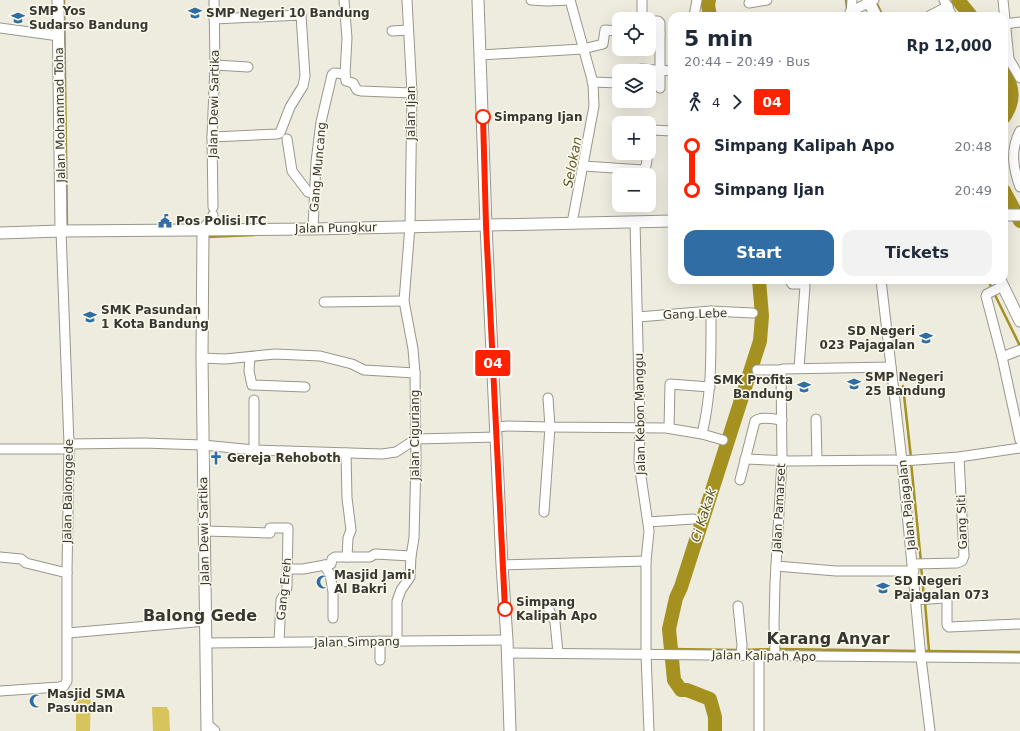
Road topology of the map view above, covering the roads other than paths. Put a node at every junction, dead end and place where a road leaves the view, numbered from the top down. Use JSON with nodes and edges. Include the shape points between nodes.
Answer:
{"nodes":[{"id":1,"x":58,"y":0,"type":"edge"},
{"id":2,"x":214,"y":0,"type":"edge"},
{"id":3,"x":344,"y":0,"type":"edge"},
{"id":4,"x":407,"y":0,"type":"edge"},
{"id":5,"x":478,"y":0,"type":"edge"},
{"id":6,"x":531,"y":0,"type":"edge"},
{"id":7,"x":570,"y":0,"type":"edge"},
{"id":8,"x":642,"y":0,"type":"edge"},
{"id":9,"x":697,"y":0,"type":"edge"},
{"id":10,"x":767,"y":0,"type":"edge"},
{"id":11,"x":852,"y":0,"type":"edge"},
{"id":12,"x":1003,"y":0,"type":"edge"},
{"id":13,"x":870,"y":1,"type":"edge"},
{"id":14,"x":749,"y":3,"type":"dead end"},
{"id":15,"x":946,"y":3,"type":"edge"},
{"id":16,"x":642,"y":12,"type":"edge"},
{"id":17,"x":695,"y":12,"type":"edge"},
{"id":18,"x":851,"y":12,"type":"edge"},
{"id":19,"x":854,"y":12,"type":"edge"},
{"id":20,"x":874,"y":12,"type":"edge"},
{"id":21,"x":934,"y":12,"type":"edge"},
{"id":22,"x":1004,"y":12,"type":"edge"},
{"id":23,"x":214,"y":19,"type":"junction"},
{"id":24,"x":656,"y":22,"type":"edge"},
{"id":25,"x":1020,"y":22,"type":"edge"},
{"id":26,"x":1008,"y":27,"type":"edge"},
{"id":27,"x":0,"y":28,"type":"edge"},
{"id":28,"x":408,"y":30,"type":"junction"},
{"id":29,"x":612,"y":30,"type":"edge"},
{"id":30,"x":392,"y":31,"type":"dead end"},
{"id":31,"x":656,"y":34,"type":"edge"},
{"id":32,"x":660,"y":34,"type":"junction"},
{"id":33,"x":59,"y":36,"type":"junction"},
{"id":34,"x":584,"y":49,"type":"junction"},
{"id":35,"x":1008,"y":51,"type":"edge"},
{"id":36,"x":480,"y":55,"type":"junction"},
{"id":37,"x":215,"y":65,"type":"junction"},
{"id":38,"x":248,"y":67,"type":"dead end"},
{"id":39,"x":656,"y":70,"type":"edge"},
{"id":40,"x":660,"y":70,"type":"junction"},
{"id":41,"x":668,"y":71,"type":"edge"},
{"id":42,"x":345,"y":74,"type":"junction"},
{"id":43,"x":1020,"y":78,"type":"edge"},
{"id":44,"x":593,"y":83,"type":"junction"},
{"id":45,"x":612,"y":83,"type":"edge"},
{"id":46,"x":660,"y":88,"type":"dead end"},
{"id":47,"x":412,"y":94,"type":"junction"},
{"id":48,"x":656,"y":130,"type":"edge"},
{"id":49,"x":668,"y":131,"type":"edge"},
{"id":50,"x":1020,"y":132,"type":"edge"},
{"id":51,"x":212,"y":137,"type":"junction"},
{"id":52,"x":286,"y":139,"type":"dead end"},
{"id":53,"x":647,"y":160,"type":"edge"},
{"id":54,"x":1017,"y":166,"type":"edge"},
{"id":55,"x":584,"y":167,"type":"junction"},
{"id":56,"x":1020,"y":187,"type":"edge"},
{"id":57,"x":314,"y":194,"type":"junction"},
{"id":58,"x":668,"y":221,"type":"edge"},
{"id":59,"x":635,"y":222,"type":"junction"},
{"id":60,"x":572,"y":223,"type":"junction"},
{"id":61,"x":486,"y":225,"type":"junction"},
{"id":62,"x":410,"y":226,"type":"junction"},
{"id":63,"x":313,"y":229,"type":"junction"},
{"id":64,"x":203,"y":230,"type":"junction"},
{"id":65,"x":61,"y":231,"type":"junction"},
{"id":66,"x":0,"y":233,"type":"edge"},
{"id":67,"x":802,"y":284,"type":"edge"},
{"id":68,"x":881,"y":284,"type":"edge"},
{"id":69,"x":1001,"y":284,"type":"edge"},
{"id":70,"x":1002,"y":284,"type":"edge"},
{"id":71,"x":324,"y":302,"type":"dead end"},
{"id":72,"x":404,"y":302,"type":"junction"},
{"id":73,"x":711,"y":312,"type":"junction"},
{"id":74,"x":753,"y":313,"type":"dead end"},
{"id":75,"x":638,"y":317,"type":"junction"},
{"id":76,"x":1020,"y":321,"type":"edge"},
{"id":77,"x":1020,"y":350,"type":"edge"},
{"id":78,"x":250,"y":357,"type":"junction"},
{"id":79,"x":1002,"y":357,"type":"junction"},
{"id":80,"x":202,"y":358,"type":"junction"},
{"id":81,"x":890,"y":367,"type":"junction"},
{"id":82,"x":799,"y":368,"type":"junction"},
{"id":83,"x":757,"y":370,"type":"dead end"},
{"id":84,"x":781,"y":370,"type":"junction"},
{"id":85,"x":415,"y":373,"type":"junction"},
{"id":86,"x":305,"y":387,"type":"dead end"},
{"id":87,"x":710,"y":387,"type":"junction"},
{"id":88,"x":548,"y":398,"type":"dead end"},
{"id":89,"x":254,"y":400,"type":"dead end"},
{"id":90,"x":816,"y":419,"type":"dead end"},
{"id":91,"x":782,"y":420,"type":"junction"},
{"id":92,"x":550,"y":427,"type":"junction"},
{"id":93,"x":640,"y":427,"type":"junction"},
{"id":94,"x":669,"y":428,"type":"junction"},
{"id":95,"x":497,"y":432,"type":"junction"},
{"id":96,"x":702,"y":434,"type":"junction"},
{"id":97,"x":416,"y":439,"type":"junction"},
{"id":98,"x":723,"y":440,"type":"dead end"},
{"id":99,"x":1020,"y":440,"type":"edge"},
{"id":100,"x":203,"y":445,"type":"junction"},
{"id":101,"x":69,"y":447,"type":"junction"},
{"id":102,"x":1020,"y":448,"type":"edge"},
{"id":103,"x":0,"y":449,"type":"edge"},
{"id":104,"x":254,"y":450,"type":"junction"},
{"id":105,"x":396,"y":452,"type":"junction"},
{"id":106,"x":346,"y":453,"type":"junction"},
{"id":107,"x":416,"y":456,"type":"junction"},
{"id":108,"x":959,"y":457,"type":"junction"},
{"id":109,"x":745,"y":459,"type":"junction"},
{"id":110,"x":782,"y":460,"type":"junction"},
{"id":111,"x":817,"y":460,"type":"junction"},
{"id":112,"x":905,"y":461,"type":"junction"},
{"id":113,"x":740,"y":480,"type":"dead end"},
{"id":114,"x":544,"y":512,"type":"dead end"},
{"id":115,"x":693,"y":519,"type":"dead end"},
{"id":116,"x":648,"y":522,"type":"junction"},
{"id":117,"x":204,"y":531,"type":"junction"},
{"id":118,"x":411,"y":556,"type":"junction"},
{"id":119,"x":0,"y":557,"type":"edge"},
{"id":120,"x":347,"y":557,"type":"junction"},
{"id":121,"x":646,"y":561,"type":"junction"},
{"id":122,"x":324,"y":565,"type":"junction"},
{"id":123,"x":502,"y":565,"type":"junction"},
{"id":124,"x":776,"y":566,"type":"junction"},
{"id":125,"x":913,"y":568,"type":"junction"},
{"id":126,"x":288,"y":569,"type":"junction"},
{"id":127,"x":67,"y":573,"type":"junction"},
{"id":128,"x":916,"y":600,"type":"junction"},
{"id":129,"x":738,"y":606,"type":"dead end"},
{"id":130,"x":548,"y":608,"type":"dead end"},
{"id":131,"x":333,"y":618,"type":"dead end"},
{"id":132,"x":206,"y":621,"type":"junction"},
{"id":133,"x":1020,"y":624,"type":"edge"},
{"id":134,"x":68,"y":633,"type":"junction"},
{"id":135,"x":507,"y":640,"type":"junction"},
{"id":136,"x":380,"y":641,"type":"junction"},
{"id":137,"x":397,"y":641,"type":"junction"},
{"id":138,"x":280,"y":642,"type":"junction"},
{"id":139,"x":206,"y":643,"type":"junction"},
{"id":140,"x":741,"y":650,"type":"junction"},
{"id":141,"x":775,"y":651,"type":"junction"},
{"id":142,"x":507,"y":653,"type":"junction"},
{"id":143,"x":558,"y":653,"type":"junction"},
{"id":144,"x":646,"y":654,"type":"junction"},
{"id":145,"x":758,"y":656,"type":"junction"},
{"id":146,"x":921,"y":658,"type":"junction"},
{"id":147,"x":1020,"y":658,"type":"edge"},
{"id":148,"x":380,"y":660,"type":"dead end"},
{"id":149,"x":0,"y":690,"type":"edge"},
{"id":150,"x":210,"y":729,"type":"edge"},
{"id":151,"x":510,"y":731,"type":"edge"},
{"id":152,"x":649,"y":731,"type":"edge"},
{"id":153,"x":759,"y":731,"type":"edge"},
{"id":154,"x":930,"y":731,"type":"edge"}],
"edges":[{"from":1,"to":33,"type":"main road","name":"Jalan Mohammad Toha"},
{"from":2,"to":23,"type":"street","name":"Jalan Dewi Sartika"},
{"from":3,"to":42,"type":"street","via":[[347,38]]},
{"from":4,"to":28,"type":"street","name":"Jalan Ijan"},
{"from":5,"to":36,"type":"main road"},
{"from":6,"to":7,"type":"street"},
{"from":7,"to":34,"type":"street"},
{"from":8,"to":16,"type":"street"},
{"from":9,"to":17,"type":"street"},
{"from":10,"to":14,"type":"street"},
{"from":11,"to":18,"type":"street"},
{"from":12,"to":22,"type":"street"},
{"from":13,"to":19,"type":"street"},
{"from":13,"to":20,"type":"main road"},
{"from":15,"to":21,"type":"street"},
{"from":23,"to":37,"type":"street","name":"Jalan Dewi Sartika"},
{"from":23,"to":51,"type":"street","via":[[301,15],[305,76],[303,86],[290,108],[280,133]]},
{"from":24,"to":32,"type":"street","via":[[660,22]]},
{"from":25,"to":26,"type":"street"},
{"from":27,"to":33,"type":"street"},
{"from":28,"to":30,"type":"street"},
{"from":28,"to":47,"type":"street","name":"Jalan Ijan"},
{"from":29,"to":34,"type":"street","via":[[606,30],[603,44]]},
{"from":31,"to":32,"type":"street"},
{"from":32,"to":40,"type":"street"},
{"from":33,"to":65,"type":"main road","name":"Jalan Mohammad Toha"},
{"from":34,"to":36,"type":"street"},
{"from":34,"to":44,"type":"street"},
{"from":35,"to":43,"type":"street","via":[[1009,59]]},
{"from":36,"to":61,"type":"main road"},
{"from":37,"to":38,"type":"street"},
{"from":37,"to":51,"type":"street","name":"Jalan Dewi Sartika"},
{"from":39,"to":40,"type":"street"},
{"from":40,"to":41,"type":"street"},
{"from":40,"to":46,"type":"street"},
{"from":42,"to":47,"type":"street","via":[[346,81],[353,82],[357,90]]},
{"from":42,"to":57,"type":"street","name":"Gang Muncang","via":[[334,73],[331,77],[320,122]]},
{"from":44,"to":45,"type":"street"},
{"from":44,"to":55,"type":"street","via":[[594,106]]},
{"from":47,"to":62,"type":"street","name":"Jalan Ijan"},
{"from":48,"to":49,"type":"street"},
{"from":50,"to":54,"type":"street","via":[[1014,150]]},
{"from":51,"to":64,"type":"street","name":"Jalan Dewi Sartika","via":[[213,211],[210,221]]},
{"from":52,"to":57,"type":"street","via":[[292,171],[308,192]]},
{"from":53,"to":55,"type":"street","via":[[643,170]]},
{"from":54,"to":56,"type":"street"},
{"from":55,"to":60,"type":"street"},
{"from":57,"to":63,"type":"street","name":"Gang Muncang"},
{"from":58,"to":59,"type":"main road","name":"Jalan Pungkur"},
{"from":59,"to":60,"type":"main road","name":"Jalan Pungkur"},
{"from":59,"to":75,"type":"street","name":"Jalan Kebon Manggu"},
{"from":60,"to":61,"type":"main road","name":"Jalan Pungkur"},
{"from":61,"to":62,"type":"main road","name":"Jalan Pungkur"},
{"from":61,"to":95,"type":"main road"},
{"from":62,"to":63,"type":"main road","name":"Jalan Pungkur"},
{"from":62,"to":72,"type":"street","name":"Jalan Ciguriang"},
{"from":63,"to":64,"type":"main road","name":"Jalan Pungkur"},
{"from":64,"to":65,"type":"main road","name":"Jalan Pungkur"},
{"from":64,"to":80,"type":"main road","name":"Jalan Dewi Sartika"},
{"from":65,"to":66,"type":"main road","name":"Jalan Pungkur"},
{"from":65,"to":101,"type":"street","name":"Jalan Balonggede"},
{"from":67,"to":82,"type":"street","via":[[804,286]]},
{"from":68,"to":81,"type":"street","name":"Jalan Pajagalan"},
{"from":69,"to":79,"type":"street","via":[[986,296]]},
{"from":70,"to":76,"type":"main road"},
{"from":71,"to":72,"type":"street"},
{"from":72,"to":85,"type":"street","name":"Jalan Ciguriang"},
{"from":73,"to":74,"type":"street","name":"Gang Lebe"},
{"from":73,"to":75,"type":"street","name":"Gang Lebe"},
{"from":73,"to":87,"type":"street"},
{"from":75,"to":93,"type":"street","name":"Jalan Kebon Manggu"},
{"from":77,"to":79,"type":"street"},
{"from":78,"to":80,"type":"street"},
{"from":78,"to":85,"type":"street","via":[[275,354],[320,356],[352,364],[364,370]]},
{"from":78,"to":86,"type":"street","via":[[252,385]]},
{"from":79,"to":99,"type":"street"},
{"from":80,"to":100,"type":"main road","name":"Jalan Dewi Sartika"},
{"from":81,"to":82,"type":"street"},
{"from":81,"to":112,"type":"street","name":"Jalan Pajagalan"},
{"from":82,"to":84,"type":"street"},
{"from":83,"to":84,"type":"street"},
{"from":84,"to":91,"type":"street","name":"Jalan Pamarset"},
{"from":85,"to":97,"type":"street","name":"Jalan Ciguriang"},
{"from":87,"to":94,"type":"street","via":[[670,384]]},
{"from":87,"to":96,"type":"street"},
{"from":88,"to":92,"type":"street"},
{"from":89,"to":104,"type":"street"},
{"from":90,"to":111,"type":"street"},
{"from":91,"to":109,"type":"street","via":[[755,421]]},
{"from":91,"to":110,"type":"street","name":"Jalan Pamarset"},
{"from":92,"to":93,"type":"street"},
{"from":92,"to":95,"type":"street","via":[[508,426]]},
{"from":92,"to":114,"type":"street"},
{"from":93,"to":94,"type":"street"},
{"from":93,"to":116,"type":"street","name":"Jalan Kebon Manggu","via":[[639,463]]},
{"from":94,"to":96,"type":"street"},
{"from":95,"to":97,"type":"street"},
{"from":95,"to":123,"type":"main road"},
{"from":96,"to":98,"type":"street"},
{"from":97,"to":105,"type":"street"},
{"from":97,"to":107,"type":"street","name":"Jalan Ciguriang"},
{"from":100,"to":101,"type":"street","via":[[123,443]]},
{"from":100,"to":104,"type":"street"},
{"from":100,"to":117,"type":"main road","name":"Jalan Dewi Sartika"},
{"from":101,"to":103,"type":"street"},
{"from":101,"to":127,"type":"street","name":"Jalan Balonggede"},
{"from":102,"to":108,"type":"street"},
{"from":104,"to":106,"type":"street"},
{"from":105,"to":106,"type":"street"},
{"from":105,"to":107,"type":"street"},
{"from":106,"to":120,"type":"street","via":[[351,530]]},
{"from":107,"to":118,"type":"street","name":"Jalan Ciguriang","via":[[415,519]]},
{"from":108,"to":112,"type":"street"},
{"from":108,"to":125,"type":"street","name":"Gang Siti","via":[[964,556],[962,561]]},
{"from":109,"to":110,"type":"street"},
{"from":109,"to":113,"type":"street"},
{"from":110,"to":111,"type":"street"},
{"from":110,"to":124,"type":"street","name":"Jalan Pamarset"},
{"from":111,"to":112,"type":"street"},
{"from":112,"to":125,"type":"street","name":"Jalan Pajagalan"},
{"from":115,"to":116,"type":"street"},
{"from":116,"to":121,"type":"street","name":"Jalan Kebon Manggu"},
{"from":117,"to":126,"type":"street","name":"Gang Ereh","via":[[270,533],[270,528],[288,528]]},
{"from":117,"to":132,"type":"main road","name":"Jalan Dewi Sartika"},
{"from":118,"to":120,"type":"street","via":[[375,554],[370,558]]},
{"from":118,"to":137,"type":"street","name":"Jalan Ciguriang","via":[[410,577],[397,601]]},
{"from":119,"to":127,"type":"street","via":[[21,559],[26,563]]},
{"from":120,"to":122,"type":"street","via":[[333,558],[331,564]]},
{"from":121,"to":123,"type":"street"},
{"from":121,"to":144,"type":"street","name":"Jalan Kebon Manggu"},
{"from":122,"to":126,"type":"street"},
{"from":122,"to":131,"type":"street","via":[[330,574]]},
{"from":123,"to":135,"type":"main road"},
{"from":124,"to":125,"type":"street","via":[[836,571]]},
{"from":124,"to":141,"type":"street","name":"Jalan Pamarset"},
{"from":125,"to":128,"type":"street","name":"Jalan Pajagalan"},
{"from":126,"to":138,"type":"street","name":"Gang Ereh","via":[[286,592],[281,600]]},
{"from":127,"to":134,"type":"street","name":"Jalan Balonggede"},
{"from":128,"to":133,"type":"street","via":[[944,598],[947,601],[949,627]]},
{"from":128,"to":146,"type":"street","name":"Jalan Pajagalan"},
{"from":129,"to":140,"type":"street"},
{"from":130,"to":143,"type":"street","via":[[555,622]]},
{"from":132,"to":134,"type":"street"},
{"from":132,"to":139,"type":"main road","name":"Jalan Dewi Sartika"},
{"from":134,"to":149,"type":"street","name":"Jalan Balonggede","via":[[68,676],[64,686]]},
{"from":135,"to":137,"type":"street","name":"Jalan Simpang"},
{"from":135,"to":142,"type":"main road"},
{"from":136,"to":137,"type":"street","name":"Jalan Simpang"},
{"from":136,"to":138,"type":"street","name":"Jalan Simpang"},
{"from":136,"to":148,"type":"street"},
{"from":138,"to":139,"type":"street","name":"Jalan Simpang"},
{"from":139,"to":150,"type":"main road","name":"Jalan Dewi Sartika"},
{"from":140,"to":144,"type":"street","name":"Jalan Kalipah Apo","via":[[680,655]]},
{"from":140,"to":145,"type":"street","name":"Jalan Kalipah Apo"},
{"from":141,"to":145,"type":"street","name":"Jalan Kalipah Apo"},
{"from":141,"to":146,"type":"street","name":"Jalan Kalipah Apo"},
{"from":142,"to":143,"type":"street","name":"Jalan Kalipah Apo"},
{"from":142,"to":151,"type":"main road"},
{"from":143,"to":144,"type":"street","name":"Jalan Kalipah Apo"},
{"from":144,"to":152,"type":"street","name":"Jalan Kebon Manggu"},
{"from":145,"to":153,"type":"street"},
{"from":146,"to":147,"type":"street","name":"Jalan Kalipah Apo"},
{"from":146,"to":154,"type":"street","name":"Jalan Pajagalan"}]}
